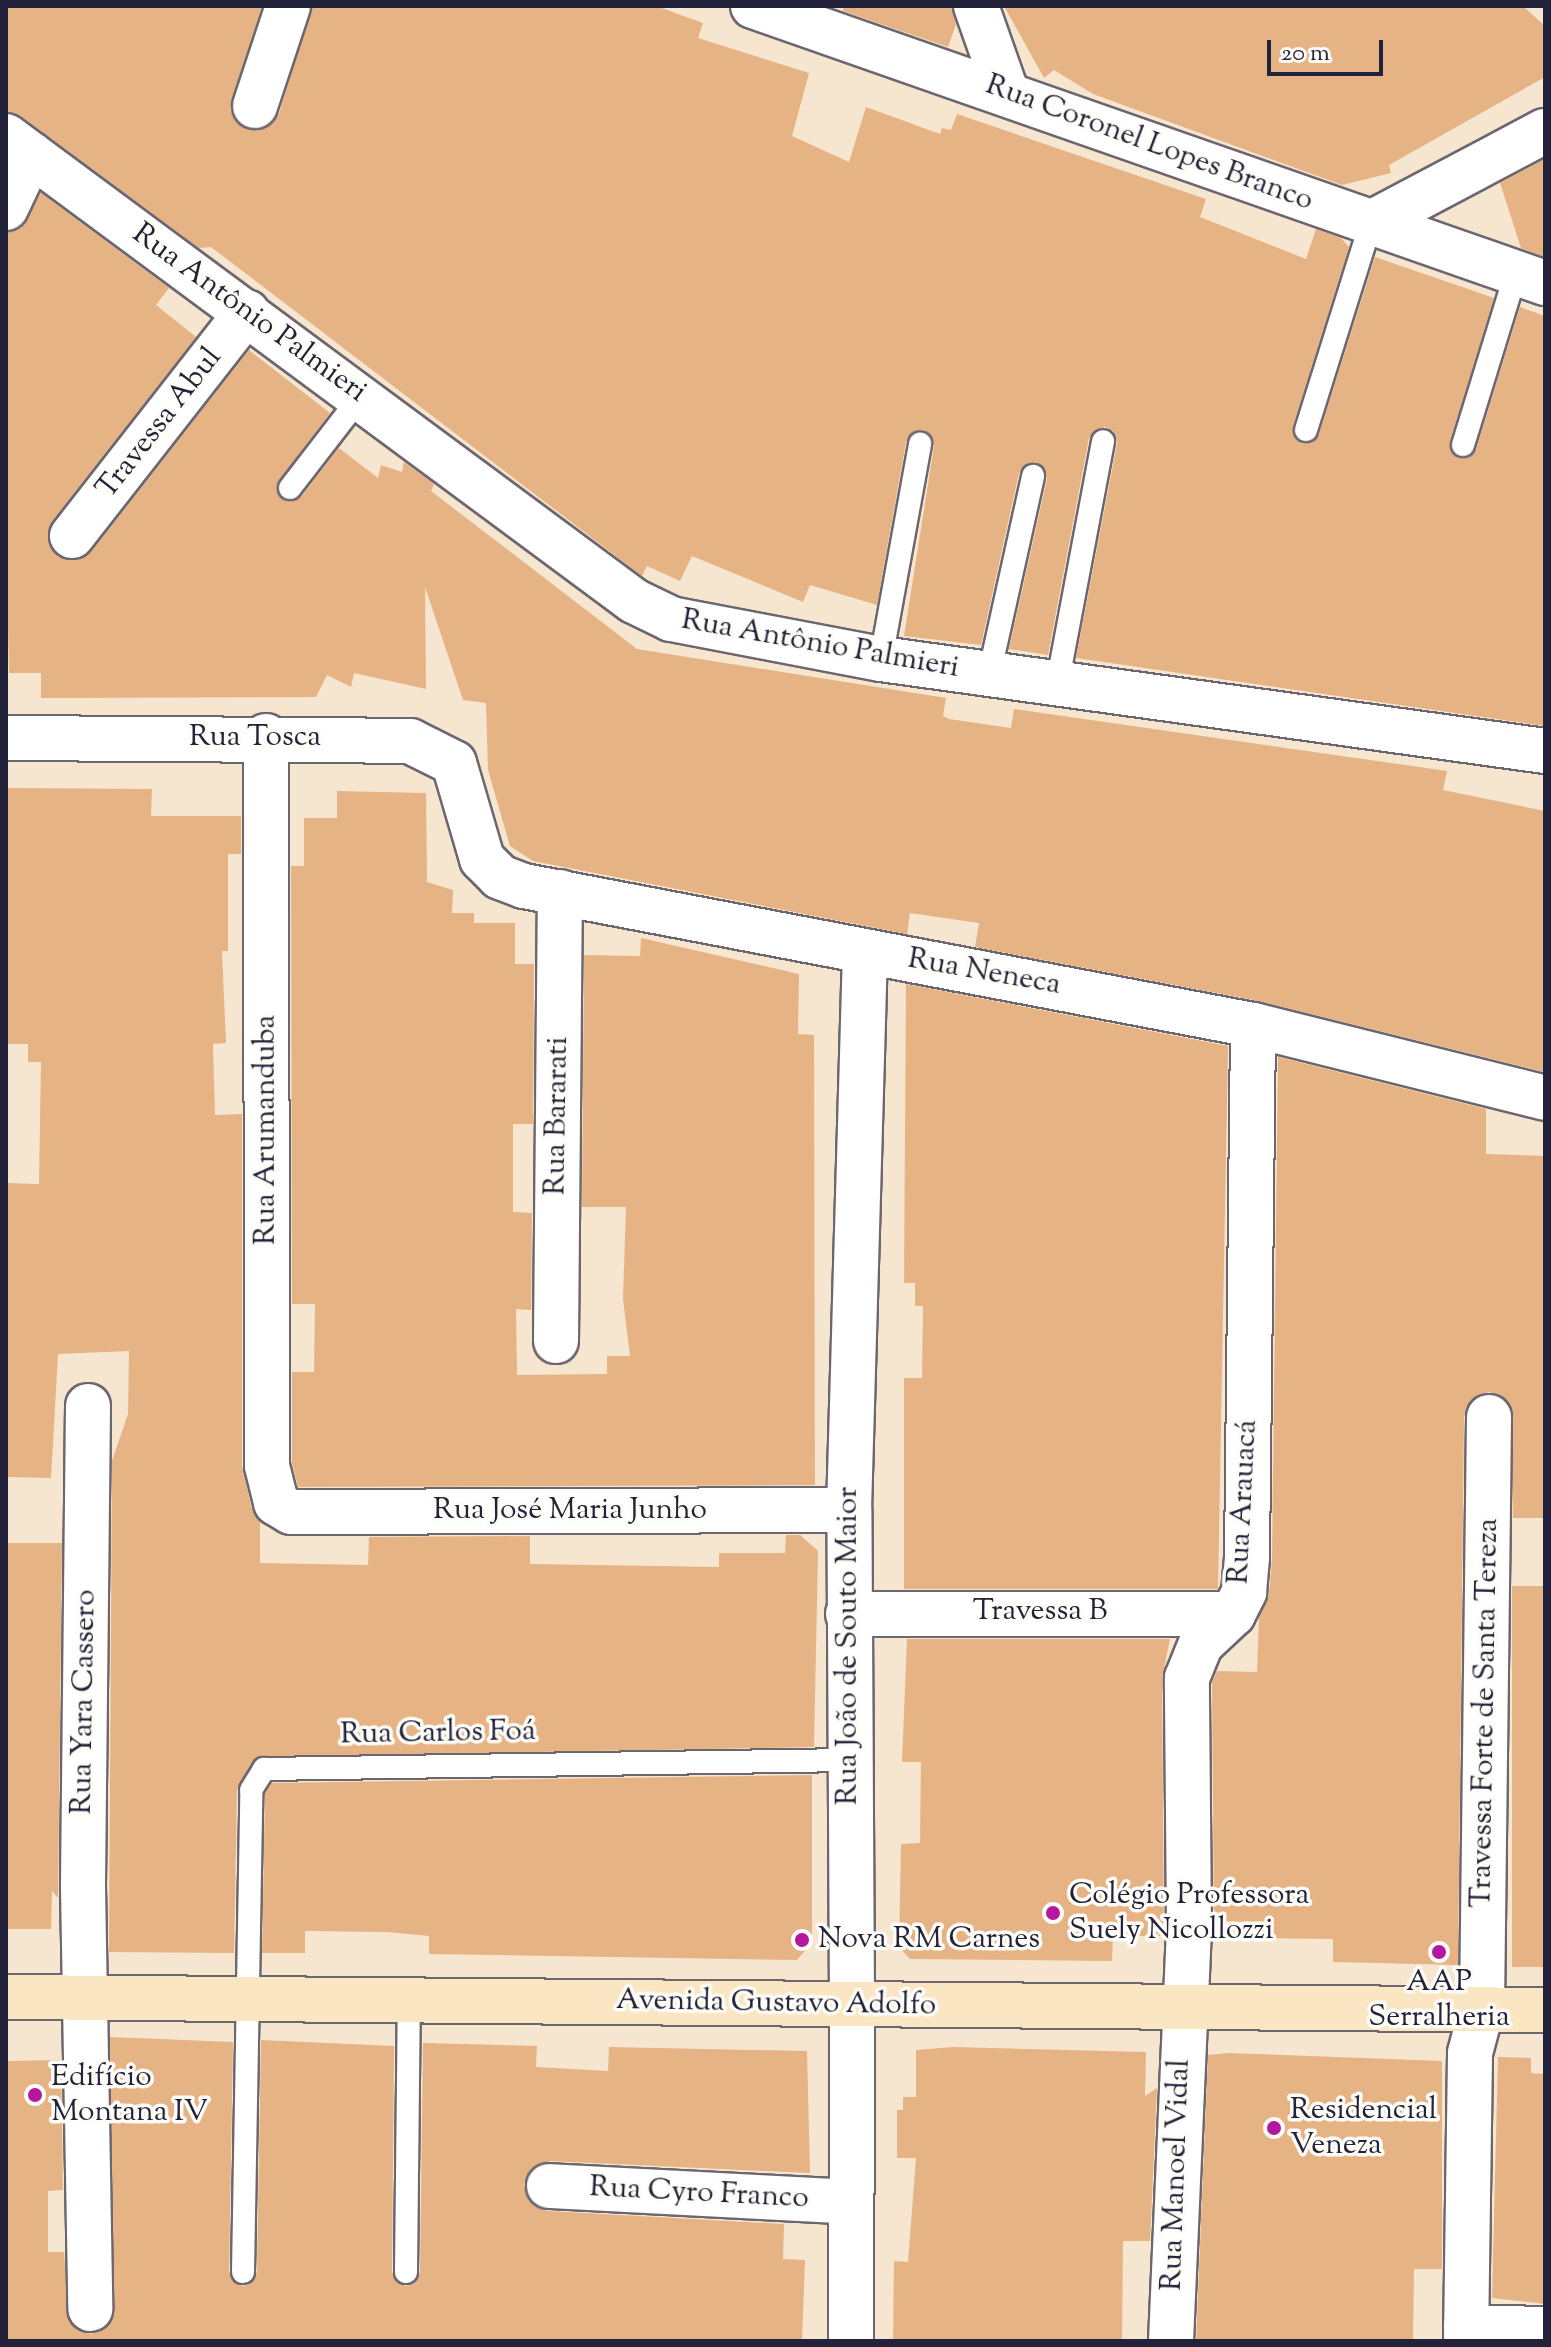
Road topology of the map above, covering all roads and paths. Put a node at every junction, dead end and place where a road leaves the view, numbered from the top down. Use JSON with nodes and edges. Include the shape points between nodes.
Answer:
{"nodes":[{"id":1,"x":288,"y":6,"type":"edge"},
{"id":2,"x":753,"y":6,"type":"edge"},
{"id":3,"x":976,"y":6,"type":"edge"},
{"id":4,"x":1006,"y":91,"type":"junction"},
{"id":5,"x":255,"y":106,"type":"dead end"},
{"id":6,"x":1545,"y":131,"type":"edge"},
{"id":7,"x":19,"y":146,"type":"edge"},
{"id":8,"x":6,"y":208,"type":"edge"},
{"id":9,"x":1371,"y":223,"type":"junction"},
{"id":10,"x":1530,"y":278,"type":"edge"},
{"id":11,"x":247,"y":312,"type":"junction"},
{"id":12,"x":361,"y":396,"type":"junction"},
{"id":13,"x":1306,"y":430,"type":"dead end"},
{"id":14,"x":1103,"y":441,"type":"dead end"},
{"id":15,"x":920,"y":444,"type":"dead end"},
{"id":16,"x":1463,"y":445,"type":"dead end"},
{"id":17,"x":1033,"y":476,"type":"dead end"},
{"id":18,"x":290,"y":488,"type":"dead end"},
{"id":19,"x":72,"y":536,"type":"dead end"},
{"id":20,"x":881,"y":659,"type":"junction"},
{"id":21,"x":989,"y":675,"type":"junction"},
{"id":22,"x":1057,"y":685,"type":"junction"},
{"id":23,"x":266,"y":736,"type":"junction"},
{"id":24,"x":6,"y":738,"type":"edge"},
{"id":25,"x":1545,"y":751,"type":"edge"},
{"id":26,"x":467,"y":805,"type":"joint"},
{"id":27,"x":560,"y":892,"type":"junction"},
{"id":28,"x":865,"y":951,"type":"junction"},
{"id":29,"x":1253,"y":1025,"type":"junction"},
{"id":30,"x":1545,"y":1098,"type":"edge"},
{"id":31,"x":556,"y":1341,"type":"dead end"},
{"id":32,"x":88,"y":1406,"type":"dead end"},
{"id":33,"x":1489,"y":1417,"type":"dead end"},
{"id":34,"x":849,"y":1510,"type":"junction"},
{"id":35,"x":291,"y":1512,"type":"joint"},
{"id":36,"x":848,"y":1614,"type":"junction"},
{"id":37,"x":1233,"y":1614,"type":"junction"},
{"id":38,"x":847,"y":1760,"type":"junction"},
{"id":39,"x":6,"y":1997,"type":"edge"},
{"id":40,"x":85,"y":1998,"type":"junction"},
{"id":41,"x":252,"y":1999,"type":"junction"},
{"id":42,"x":409,"y":2001,"type":"junction"},
{"id":43,"x":852,"y":2004,"type":"junction"},
{"id":44,"x":1182,"y":2008,"type":"junction"},
{"id":45,"x":1482,"y":2008,"type":"junction"},
{"id":46,"x":1545,"y":2010,"type":"edge"},
{"id":47,"x":549,"y":2186,"type":"dead end"},
{"id":48,"x":850,"y":2202,"type":"junction"},
{"id":49,"x":243,"y":2272,"type":"dead end"},
{"id":50,"x":406,"y":2272,"type":"dead end"},
{"id":51,"x":90,"y":2309,"type":"dead end"},
{"id":52,"x":1545,"y":2329,"type":"edge"},
{"id":53,"x":1466,"y":2334,"type":"edge"},
{"id":54,"x":851,"y":2341,"type":"edge"},
{"id":55,"x":1171,"y":2341,"type":"edge"}],
"edges":[{"from":1,"to":5,"type":"street"},
{"from":2,"to":4,"type":"street","name":"Rua Coronel Lopes Branco"},
{"from":3,"to":4,"type":"street"},
{"from":4,"to":9,"type":"street","name":"Rua Coronel Lopes Branco"},
{"from":6,"to":9,"type":"street"},
{"from":7,"to":8,"type":"street"},
{"from":7,"to":11,"type":"street","name":"Rua Antônio Palmieri"},
{"from":9,"to":10,"type":"street","name":"Rua Coronel Lopes Branco"},
{"from":9,"to":13,"type":"lane"},
{"from":10,"to":16,"type":"lane"},
{"from":11,"to":12,"type":"street","name":"Rua Antônio Palmieri"},
{"from":11,"to":19,"type":"street","name":"Travessa Abul"},
{"from":12,"to":18,"type":"lane"},
{"from":12,"to":20,"type":"street","name":"Rua Antônio Palmieri","via":[[634,601],[704,628]]},
{"from":14,"to":22,"type":"lane"},
{"from":15,"to":20,"type":"lane"},
{"from":17,"to":21,"type":"lane"},
{"from":20,"to":21,"type":"street","name":"Rua Antônio Palmieri"},
{"from":21,"to":22,"type":"street","name":"Rua Antônio Palmieri"},
{"from":22,"to":25,"type":"street","name":"Rua Antônio Palmieri"},
{"from":23,"to":24,"type":"street","name":"Rua Tosca"},
{"from":23,"to":26,"type":"street","name":"Rua Tosca","via":[[410,741],[454,763]]},
{"from":23,"to":35,"type":"street","name":"Rua Arumanduba","via":[[267,1466],[276,1503]]},
{"from":26,"to":27,"type":"street","name":"Rua Neneca","via":[[482,859],[500,877]]},
{"from":27,"to":28,"type":"street","name":"Rua Neneca"},
{"from":27,"to":31,"type":"street","name":"Rua Bararati"},
{"from":28,"to":29,"type":"street","name":"Rua Neneca"},
{"from":28,"to":34,"type":"street","name":"Rua João de Souto Maior"},
{"from":29,"to":30,"type":"street","name":"Rua Neneca"},
{"from":29,"to":37,"type":"street","name":"Rua Arauacá","via":[[1247,1557],[1244,1592]]},
{"from":32,"to":40,"type":"street","name":"Rua Yara Cassero"},
{"from":33,"to":45,"type":"street","name":"Travessa Forte de Santa Tereza"},
{"from":34,"to":35,"type":"street","name":"Rua José Maria Junho"},
{"from":34,"to":36,"type":"street","name":"Rua João de Souto Maior"},
{"from":36,"to":37,"type":"street","name":"Travessa B"},
{"from":36,"to":38,"type":"street","name":"Rua João de Souto Maior"},
{"from":37,"to":44,"type":"street","name":"Rua Arauacá","via":[[1201,1644],[1187,1678],[1189,1926]]},
{"from":38,"to":41,"type":"lane","name":"Rua Carlos Foá","via":[[264,1769],[251,1790]]},
{"from":38,"to":43,"type":"street","name":"Rua João de Souto Maior"},
{"from":39,"to":40,"type":"main road","name":"Avenida Gustavo Adolfo"},
{"from":40,"to":41,"type":"main road","name":"Avenida Gustavo Adolfo"},
{"from":40,"to":51,"type":"street","name":"Rua Yara Cassero"},
{"from":41,"to":42,"type":"main road","name":"Avenida Gustavo Adolfo"},
{"from":41,"to":49,"type":"lane"},
{"from":42,"to":43,"type":"main road","name":"Avenida Gustavo Adolfo"},
{"from":42,"to":50,"type":"lane"},
{"from":43,"to":44,"type":"main road","name":"Avenida Gustavo Adolfo"},
{"from":43,"to":48,"type":"street","name":"Rua João de Souto Maior"},
{"from":44,"to":45,"type":"main road","name":"Avenida Gustavo Adolfo"},
{"from":44,"to":55,"type":"street","name":"Rua Manoel Vidal"},
{"from":45,"to":46,"type":"main road","name":"Avenida Gustavo Adolfo"},
{"from":45,"to":53,"type":"street","name":"Travessa Forte de Santa Tereza","via":[[1470,2053]]},
{"from":47,"to":48,"type":"street","name":"Rua Cyro Franco"},
{"from":48,"to":54,"type":"street","name":"Rua João de Souto Maior"},
{"from":52,"to":53,"type":"street"}]}
